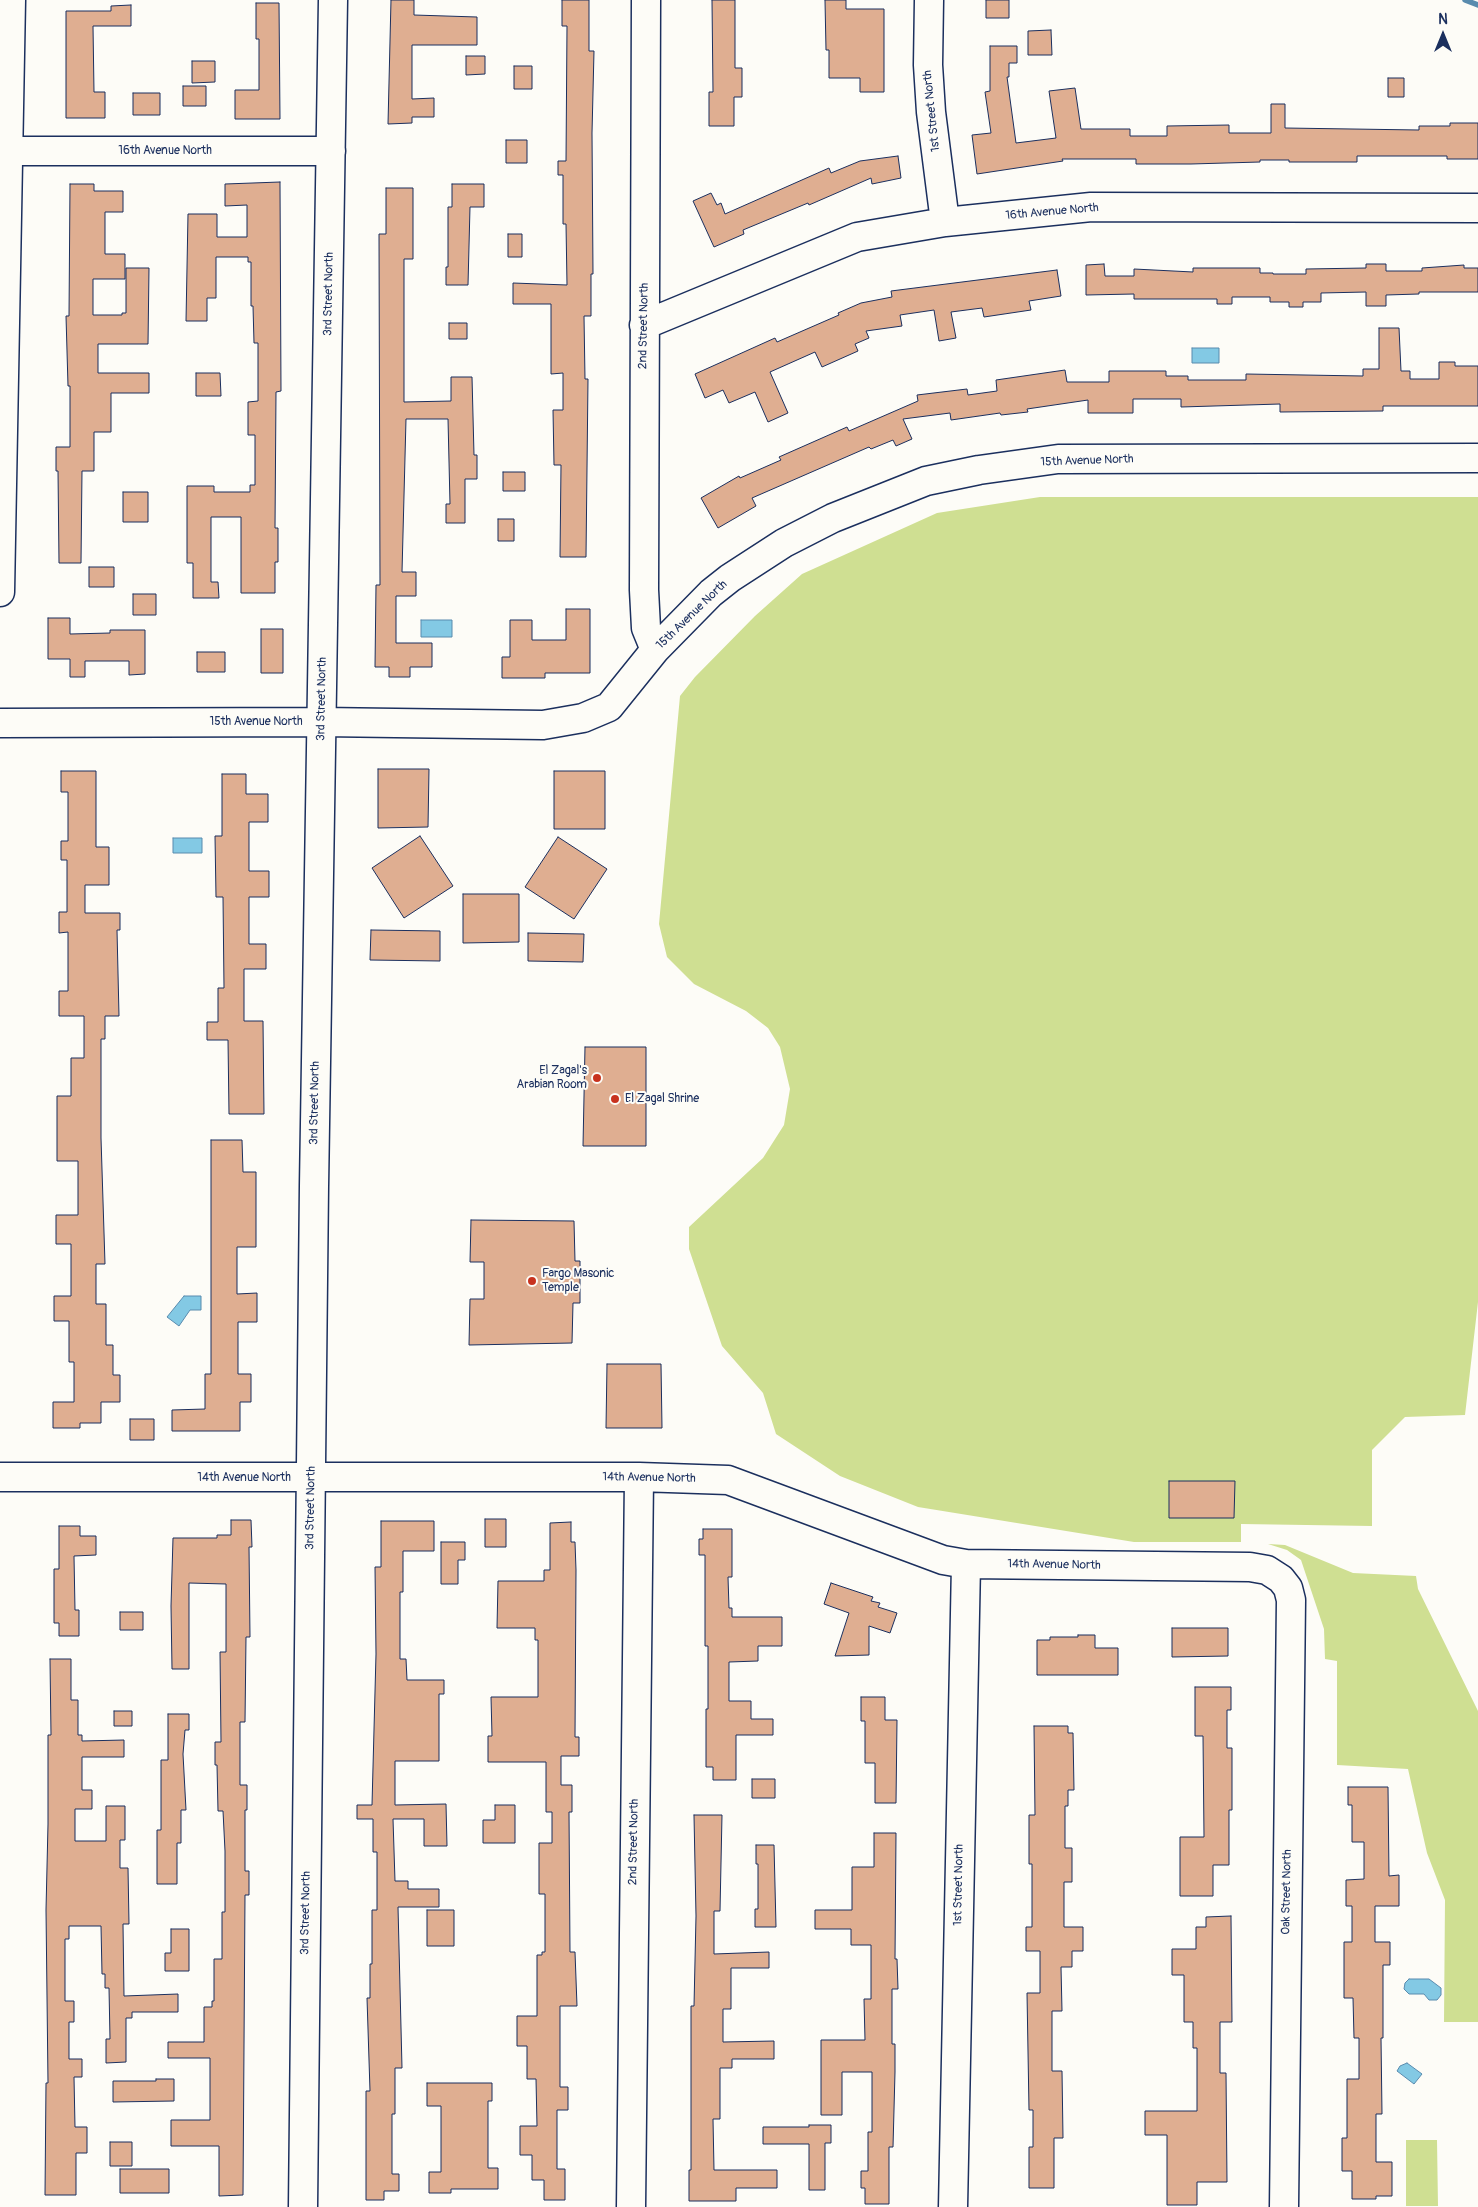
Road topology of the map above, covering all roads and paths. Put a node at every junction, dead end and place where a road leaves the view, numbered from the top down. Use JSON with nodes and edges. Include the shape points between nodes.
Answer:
{"nodes":[{"id":1,"x":11,"y":0,"type":"edge"},
{"id":2,"x":333,"y":0,"type":"edge"},
{"id":3,"x":646,"y":0,"type":"edge"},
{"id":4,"x":928,"y":0,"type":"edge"},
{"id":5,"x":4,"y":151,"type":"edge"},
{"id":6,"x":331,"y":152,"type":"junction"},
{"id":7,"x":1478,"y":208,"type":"edge"},
{"id":8,"x":945,"y":222,"type":"junction"},
{"id":9,"x":644,"y":325,"type":"junction"},
{"id":10,"x":1478,"y":458,"type":"edge"},
{"id":11,"x":0,"y":592,"type":"edge"},
{"id":12,"x":656,"y":650,"type":"junction"},
{"id":13,"x":322,"y":722,"type":"junction"},
{"id":14,"x":0,"y":723,"type":"edge"},
{"id":15,"x":0,"y":1477,"type":"edge"},
{"id":16,"x":639,"y":1477,"type":"junction"},
{"id":17,"x":311,"y":1478,"type":"junction"},
{"id":18,"x":966,"y":1564,"type":"junction"},
{"id":19,"x":1281,"y":1579,"type":"joint"},
{"id":20,"x":303,"y":2207,"type":"edge"},
{"id":21,"x":631,"y":2207,"type":"edge"},
{"id":22,"x":953,"y":2207,"type":"edge"},
{"id":23,"x":1284,"y":2207,"type":"edge"}],
"edges":[{"from":1,"to":5,"type":"street"},
{"from":2,"to":6,"type":"street","name":"3rd Street North"},
{"from":3,"to":9,"type":"street","name":"2nd Street North"},
{"from":4,"to":8,"type":"street","name":"1st Street North","via":[[931,112]]},
{"from":5,"to":6,"type":"street","name":"16th Avenue North"},
{"from":5,"to":11,"type":"street"},
{"from":6,"to":13,"type":"street","name":"3rd Street North"},
{"from":7,"to":8,"type":"street","name":"16th Avenue North","via":[[1091,207]]},
{"from":8,"to":9,"type":"street","name":"16th Avenue North","via":[[857,237]]},
{"from":9,"to":12,"type":"street","name":"2nd Street North","via":[[644,590],[646,628]]},
{"from":10,"to":12,"type":"street","name":"15th Avenue North","via":[[1058,459],[926,481],[833,518],[784,543],[711,593]]},
{"from":12,"to":13,"type":"street","name":"15th Avenue North","via":[[609,707],[584,718],[543,725]]},
{"from":13,"to":14,"type":"street","name":"15th Avenue North"},
{"from":13,"to":17,"type":"street","name":"3rd Street North"},
{"from":15,"to":17,"type":"street","name":"14th Avenue North"},
{"from":16,"to":17,"type":"street","name":"14th Avenue North"},
{"from":16,"to":18,"type":"street","name":"14th Avenue North","via":[[728,1480],[943,1560]]},
{"from":16,"to":21,"type":"street","name":"2nd Street North"},
{"from":17,"to":20,"type":"street","name":"3rd Street North"},
{"from":18,"to":19,"type":"street","name":"14th Avenue North","via":[[1250,1567],[1267,1570]]},
{"from":18,"to":22,"type":"street","name":"1st Street North"},
{"from":19,"to":23,"type":"street","name":"Oak Street North","via":[[1291,1600]]}]}
